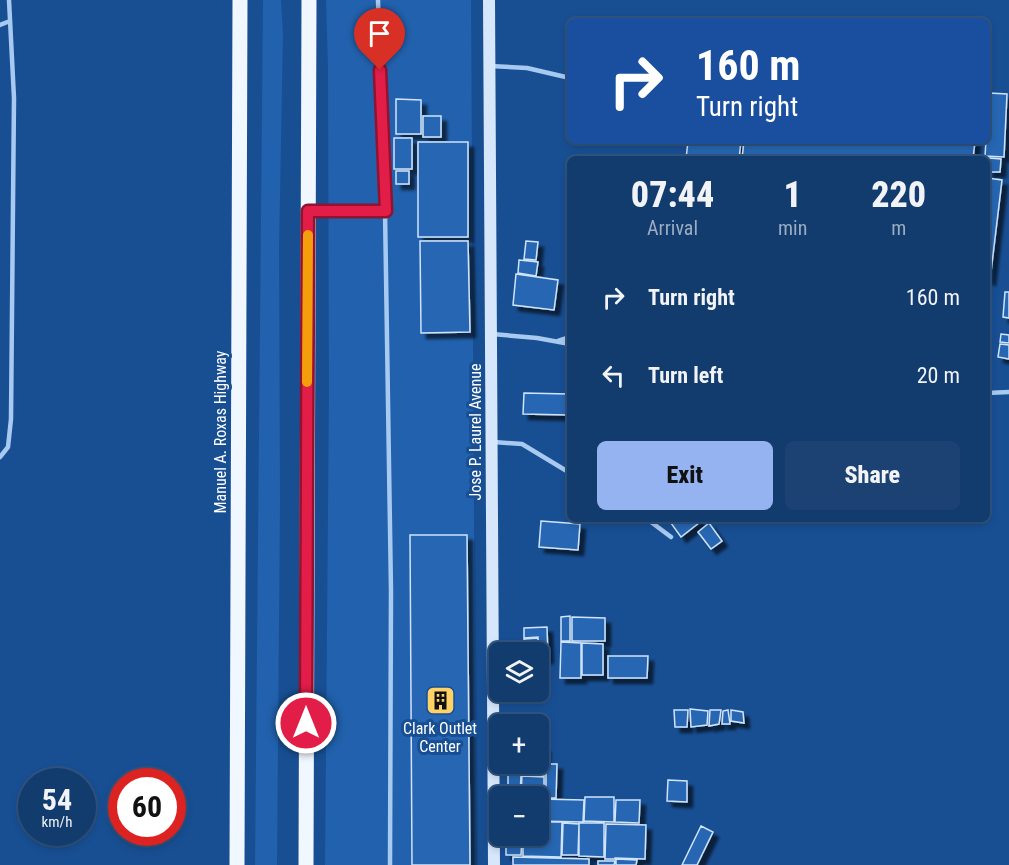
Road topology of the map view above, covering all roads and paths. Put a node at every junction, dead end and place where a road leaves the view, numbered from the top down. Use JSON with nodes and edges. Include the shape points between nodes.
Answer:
{"nodes":[{"id":1,"x":9,"y":0,"type":"edge"},
{"id":2,"x":240,"y":0,"type":"edge"},
{"id":3,"x":309,"y":0,"type":"edge"},
{"id":4,"x":378,"y":0,"type":"edge"},
{"id":5,"x":489,"y":0,"type":"edge"},
{"id":6,"x":10,"y":21,"type":"junction"},
{"id":7,"x":0,"y":24,"type":"edge"},
{"id":8,"x":490,"y":66,"type":"junction"},
{"id":9,"x":567,"y":77,"type":"edge"},
{"id":10,"x":308,"y":211,"type":"junction"},
{"id":11,"x":386,"y":211,"type":"junction"},
{"id":12,"x":492,"y":334,"type":"junction"},
{"id":13,"x":567,"y":338,"type":"edge"},
{"id":14,"x":557,"y":342,"type":"junction"},
{"id":15,"x":567,"y":344,"type":"edge"},
{"id":16,"x":1009,"y":392,"type":"edge"},
{"id":17,"x":990,"y":393,"type":"edge"},
{"id":18,"x":492,"y":441,"type":"junction"},
{"id":19,"x":0,"y":457,"type":"edge"},
{"id":20,"x":567,"y":471,"type":"edge"},
{"id":21,"x":651,"y":522,"type":"edge"},
{"id":22,"x":671,"y":537,"type":"dead end"},
{"id":23,"x":237,"y":865,"type":"edge"},
{"id":24,"x":306,"y":865,"type":"edge"},
{"id":25,"x":390,"y":865,"type":"edge"},
{"id":26,"x":494,"y":865,"type":"edge"}],
"edges":[{"from":1,"to":6,"type":"lane"},
{"from":2,"to":23,"type":"main road","name":"Manuel A. Roxas Highway"},
{"from":3,"to":10,"type":"main road"},
{"from":4,"to":11,"type":"lane"},
{"from":5,"to":8,"type":"street","name":"Jose P. Laurel Avenue"},
{"from":6,"to":7,"type":"lane"},
{"from":6,"to":19,"type":"lane","via":[[14,98],[11,419],[8,447]]},
{"from":8,"to":9,"type":"lane","via":[[527,68]]},
{"from":8,"to":12,"type":"street","name":"Jose P. Laurel Avenue"},
{"from":10,"to":11,"type":"lane"},
{"from":10,"to":24,"type":"main road"},
{"from":11,"to":25,"type":"lane"},
{"from":12,"to":14,"type":"lane"},
{"from":12,"to":18,"type":"street","name":"Jose P. Laurel Avenue"},
{"from":13,"to":14,"type":"lane"},
{"from":14,"to":15,"type":"lane"},
{"from":16,"to":17,"type":"lane"},
{"from":18,"to":20,"type":"lane","via":[[522,444]]},
{"from":18,"to":26,"type":"street","name":"Jose P. Laurel Avenue"},
{"from":21,"to":22,"type":"lane"}]}
